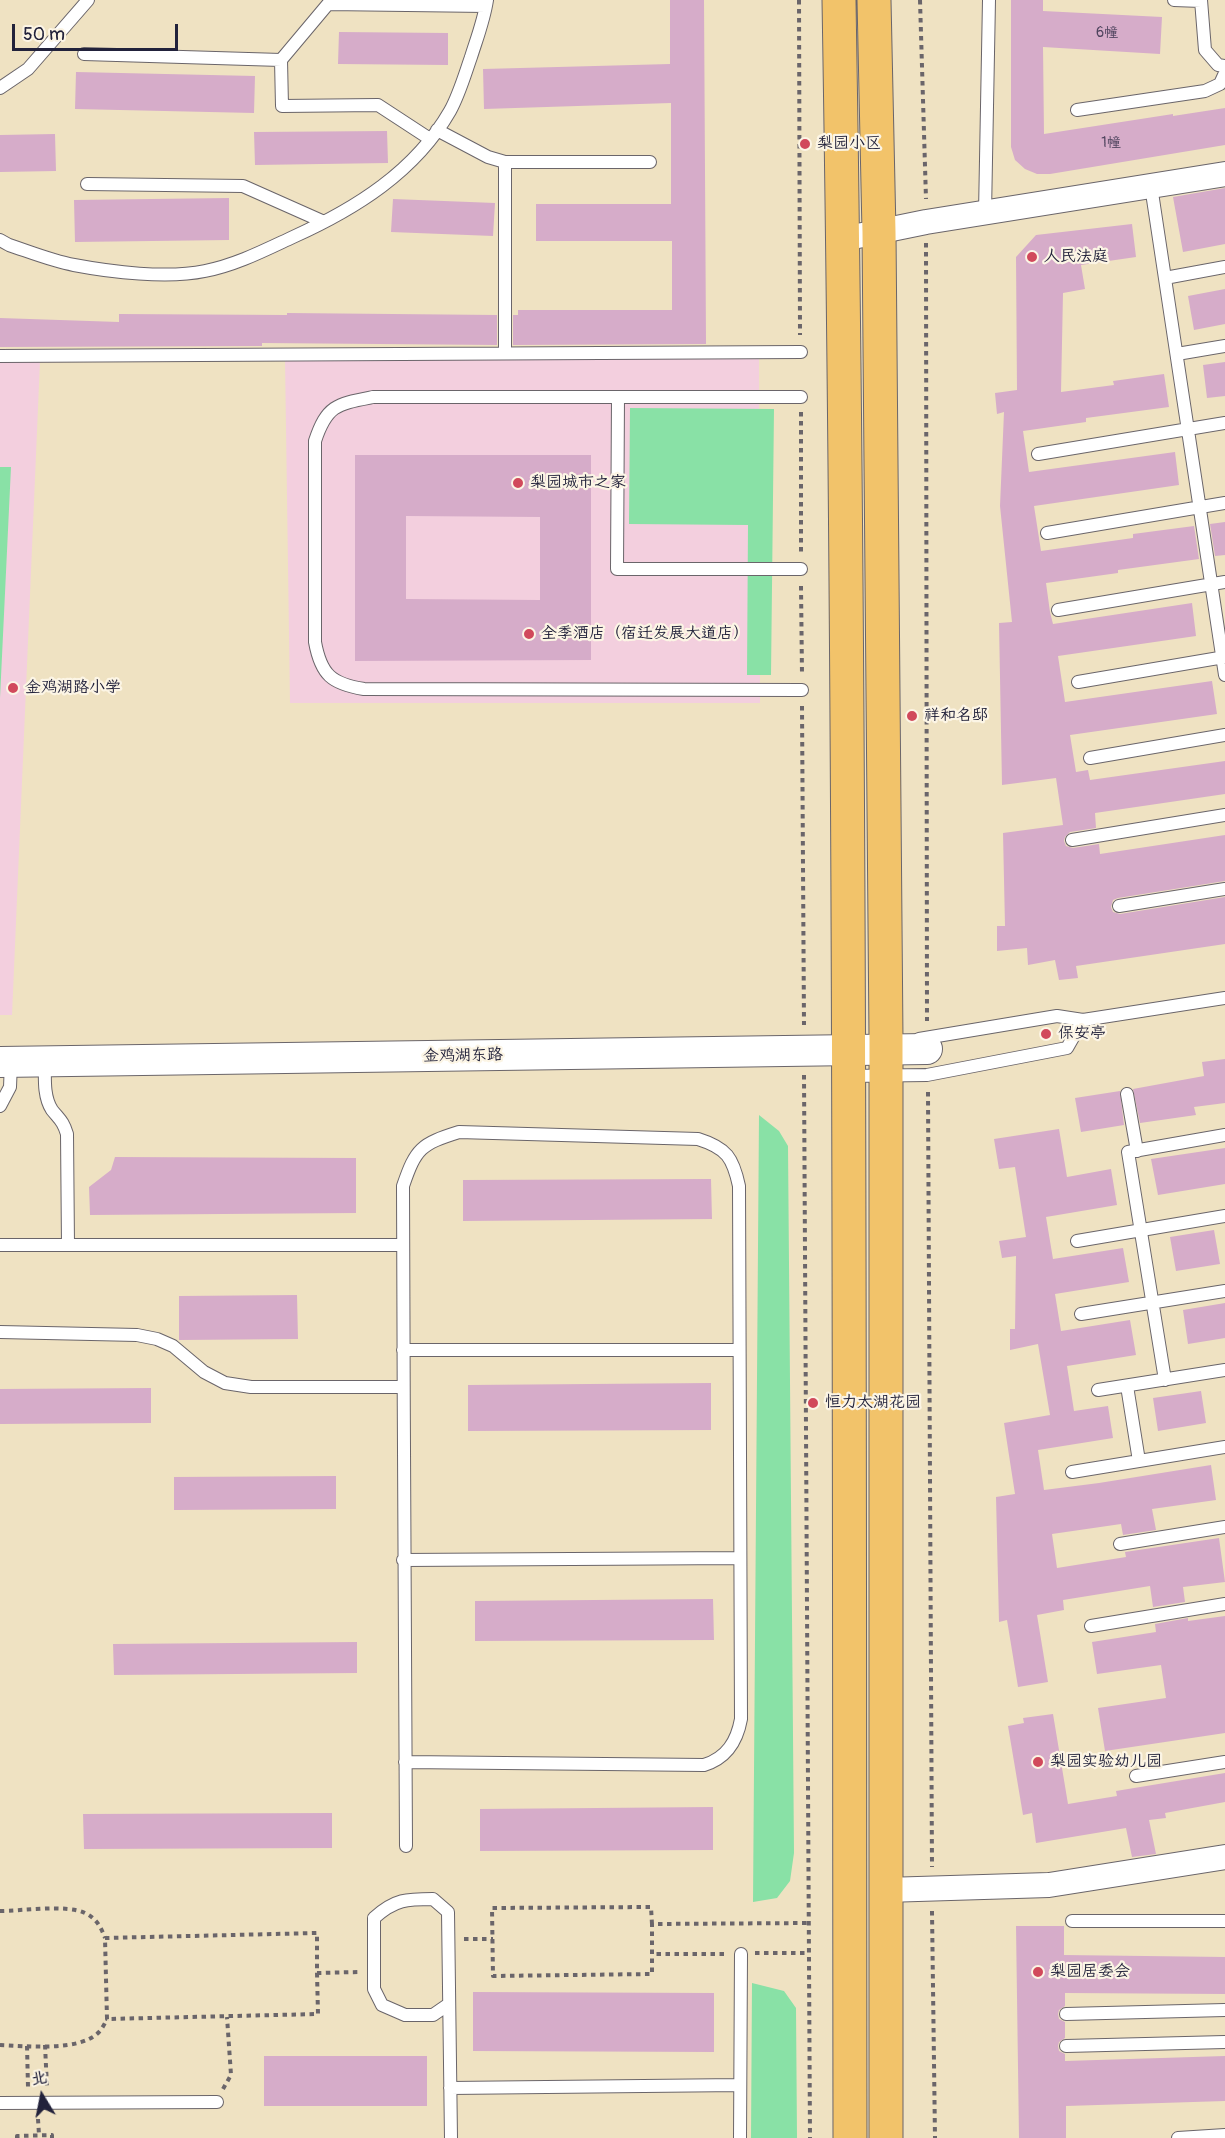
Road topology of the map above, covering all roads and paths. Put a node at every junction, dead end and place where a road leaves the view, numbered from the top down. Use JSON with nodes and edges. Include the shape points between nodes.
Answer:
{"nodes":[{"id":1,"x":88,"y":0,"type":"edge"},
{"id":2,"x":839,"y":0,"type":"edge"},
{"id":3,"x":874,"y":0,"type":"edge"},
{"id":4,"x":989,"y":0,"type":"edge"},
{"id":5,"x":1174,"y":0,"type":"edge"},
{"id":6,"x":1201,"y":1,"type":"edge"},
{"id":7,"x":487,"y":3,"type":"edge"},
{"id":8,"x":84,"y":54,"type":"dead end"},
{"id":9,"x":281,"y":60,"type":"junction"},
{"id":10,"x":1225,"y":66,"type":"edge"},
{"id":11,"x":1225,"y":73,"type":"edge"},
{"id":12,"x":0,"y":88,"type":"edge"},
{"id":13,"x":1077,"y":110,"type":"dead end"},
{"id":14,"x":434,"y":134,"type":"junction"},
{"id":15,"x":506,"y":162,"type":"junction"},
{"id":16,"x":651,"y":162,"type":"dead end"},
{"id":17,"x":1225,"y":174,"type":"edge"},
{"id":18,"x":87,"y":184,"type":"dead end"},
{"id":19,"x":1151,"y":186,"type":"junction"},
{"id":20,"x":986,"y":213,"type":"junction"},
{"id":21,"x":324,"y":222,"type":"junction"},
{"id":22,"x":879,"y":232,"type":"junction"},
{"id":23,"x":843,"y":239,"type":"junction"},
{"id":24,"x":0,"y":240,"type":"edge"},
{"id":25,"x":1225,"y":267,"type":"edge"},
{"id":26,"x":1165,"y":278,"type":"junction"},
{"id":27,"x":1225,"y":346,"type":"edge"},
{"id":28,"x":801,"y":352,"type":"dead end"},
{"id":29,"x":505,"y":353,"type":"junction"},
{"id":30,"x":1177,"y":354,"type":"junction"},
{"id":31,"x":0,"y":356,"type":"edge"},
{"id":32,"x":618,"y":397,"type":"junction"},
{"id":33,"x":801,"y":397,"type":"dead end"},
{"id":34,"x":1225,"y":423,"type":"edge"},
{"id":35,"x":1188,"y":429,"type":"junction"},
{"id":36,"x":1038,"y":454,"type":"dead end"},
{"id":37,"x":1225,"y":503,"type":"edge"},
{"id":38,"x":1200,"y":507,"type":"junction"},
{"id":39,"x":1047,"y":533,"type":"dead end"},
{"id":40,"x":801,"y":569,"type":"dead end"},
{"id":41,"x":1225,"y":582,"type":"edge"},
{"id":42,"x":1211,"y":584,"type":"junction"},
{"id":43,"x":1058,"y":610,"type":"dead end"},
{"id":44,"x":1224,"y":657,"type":"edge"},
{"id":45,"x":1225,"y":675,"type":"edge"},
{"id":46,"x":1078,"y":682,"type":"dead end"},
{"id":47,"x":802,"y":690,"type":"dead end"},
{"id":48,"x":1225,"y":735,"type":"edge"},
{"id":49,"x":1090,"y":758,"type":"dead end"},
{"id":50,"x":1225,"y":815,"type":"edge"},
{"id":51,"x":1072,"y":840,"type":"dead end"},
{"id":52,"x":1225,"y":890,"type":"edge"},
{"id":53,"x":1119,"y":906,"type":"dead end"},
{"id":54,"x":1225,"y":998,"type":"edge"},
{"id":55,"x":1083,"y":1020,"type":"junction"},
{"id":56,"x":927,"y":1049,"type":"dead end"},
{"id":57,"x":849,"y":1055,"type":"junction"},
{"id":58,"x":886,"y":1055,"type":"junction"},
{"id":59,"x":45,"y":1061,"type":"junction"},
{"id":60,"x":6,"y":1062,"type":"edge"},
{"id":61,"x":1127,"y":1094,"type":"dead end"},
{"id":62,"x":0,"y":1106,"type":"edge"},
{"id":63,"x":1225,"y":1135,"type":"edge"},
{"id":64,"x":1137,"y":1150,"type":"junction"},
{"id":65,"x":1225,"y":1216,"type":"edge"},
{"id":66,"x":1141,"y":1230,"type":"junction"},
{"id":67,"x":1077,"y":1241,"type":"dead end"},
{"id":68,"x":0,"y":1245,"type":"edge"},
{"id":69,"x":68,"y":1245,"type":"junction"},
{"id":70,"x":403,"y":1245,"type":"junction"},
{"id":71,"x":1225,"y":1291,"type":"edge"},
{"id":72,"x":1152,"y":1303,"type":"junction"},
{"id":73,"x":1081,"y":1314,"type":"dead end"},
{"id":74,"x":0,"y":1332,"type":"edge"},
{"id":75,"x":403,"y":1350,"type":"junction"},
{"id":76,"x":740,"y":1350,"type":"junction"},
{"id":77,"x":1225,"y":1370,"type":"edge"},
{"id":78,"x":1164,"y":1380,"type":"junction"},
{"id":79,"x":1127,"y":1386,"type":"junction"},
{"id":80,"x":403,"y":1387,"type":"junction"},
{"id":81,"x":1098,"y":1390,"type":"dead end"},
{"id":82,"x":1225,"y":1447,"type":"edge"},
{"id":83,"x":1139,"y":1461,"type":"junction"},
{"id":84,"x":1072,"y":1472,"type":"dead end"},
{"id":85,"x":1225,"y":1527,"type":"edge"},
{"id":86,"x":1120,"y":1544,"type":"dead end"},
{"id":87,"x":740,"y":1558,"type":"junction"},
{"id":88,"x":404,"y":1560,"type":"junction"},
{"id":89,"x":1225,"y":1604,"type":"edge"},
{"id":90,"x":1091,"y":1626,"type":"dead end"},
{"id":91,"x":405,"y":1762,"type":"junction"},
{"id":92,"x":1225,"y":1762,"type":"edge"},
{"id":93,"x":1136,"y":1776,"type":"dead end"},
{"id":94,"x":406,"y":1846,"type":"dead end"},
{"id":95,"x":1225,"y":1857,"type":"edge"},
{"id":96,"x":885,"y":1890,"type":"junction"},
{"id":97,"x":0,"y":1911,"type":"edge"},
{"id":98,"x":1072,"y":1921,"type":"dead end"},
{"id":99,"x":1225,"y":1921,"type":"edge"},
{"id":100,"x":809,"y":1923,"type":"dead end"},
{"id":101,"x":652,"y":1924,"type":"junction"},
{"id":102,"x":105,"y":1938,"type":"junction"},
{"id":103,"x":448,"y":1939,"type":"junction"},
{"id":104,"x":492,"y":1939,"type":"junction"},
{"id":105,"x":741,"y":1953,"type":"junction"},
{"id":106,"x":809,"y":1953,"type":"dead end"},
{"id":107,"x":652,"y":1954,"type":"junction"},
{"id":108,"x":374,"y":1972,"type":"junction"},
{"id":109,"x":317,"y":1973,"type":"junction"},
{"id":110,"x":449,"y":2004,"type":"junction"},
{"id":111,"x":1225,"y":2010,"type":"edge"},
{"id":112,"x":1066,"y":2014,"type":"dead end"},
{"id":113,"x":227,"y":2017,"type":"junction"},
{"id":114,"x":107,"y":2019,"type":"junction"},
{"id":115,"x":1225,"y":2042,"type":"edge"},
{"id":116,"x":0,"y":2044,"type":"edge"},
{"id":117,"x":45,"y":2045,"type":"junction"},
{"id":118,"x":27,"y":2046,"type":"junction"},
{"id":119,"x":1066,"y":2046,"type":"dead end"},
{"id":120,"x":740,"y":2085,"type":"junction"},
{"id":121,"x":450,"y":2088,"type":"junction"},
{"id":122,"x":217,"y":2102,"type":"joint"},
{"id":123,"x":0,"y":2103,"type":"edge"},
{"id":124,"x":28,"y":2103,"type":"junction"},
{"id":125,"x":47,"y":2103,"type":"junction"},
{"id":126,"x":1225,"y":2135,"type":"edge"},
{"id":127,"x":17,"y":2138,"type":"edge"},
{"id":128,"x":52,"y":2138,"type":"edge"},
{"id":129,"x":451,"y":2138,"type":"edge"},
{"id":130,"x":740,"y":2138,"type":"edge"},
{"id":131,"x":850,"y":2138,"type":"edge"},
{"id":132,"x":886,"y":2138,"type":"edge"},
{"id":133,"x":1178,"y":2138,"type":"edge"}],
"edges":[{"from":1,"to":12,"type":"lane","via":[[28,69]]},
{"from":2,"to":23,"type":"highway"},
{"from":3,"to":22,"type":"highway"},
{"from":4,"to":20,"type":"lane"},
{"from":5,"to":6,"type":"lane"},
{"from":6,"to":10,"type":"lane","via":[[1206,51],[1218,65]]},
{"from":7,"to":9,"type":"lane","via":[[328,4]]},
{"from":7,"to":14,"type":"lane","via":[[468,67],[450,111]]},
{"from":8,"to":9,"type":"lane"},
{"from":9,"to":14,"type":"lane","via":[[282,106],[378,105]]},
{"from":11,"to":13,"type":"lane","via":[[1220,84],[1205,91]]},
{"from":14,"to":15,"type":"lane"},
{"from":14,"to":21,"type":"lane","via":[[419,154],[368,198]]},
{"from":15,"to":16,"type":"lane"},
{"from":15,"to":29,"type":"lane"},
{"from":17,"to":19,"type":"street"},
{"from":18,"to":21,"type":"lane","via":[[243,186]]},
{"from":19,"to":20,"type":"street"},
{"from":19,"to":26,"type":"lane"},
{"from":20,"to":22,"type":"street"},
{"from":21,"to":24,"type":"lane","via":[[251,256],[204,271],[123,272],[72,265]]},
{"from":22,"to":23,"type":"street"},
{"from":22,"to":58,"type":"highway"},
{"from":23,"to":57,"type":"highway"},
{"from":25,"to":26,"type":"lane"},
{"from":26,"to":30,"type":"lane"},
{"from":27,"to":30,"type":"lane"},
{"from":28,"to":29,"type":"lane"},
{"from":29,"to":31,"type":"lane"},
{"from":30,"to":35,"type":"lane"},
{"from":32,"to":33,"type":"lane"},
{"from":32,"to":40,"type":"lane","via":[[617,569]]},
{"from":32,"to":47,"type":"lane","via":[[373,397],[328,412],[315,441],[315,642],[328,675],[343,686],[364,689]]},
{"from":34,"to":35,"type":"lane"},
{"from":35,"to":36,"type":"lane"},
{"from":35,"to":38,"type":"lane"},
{"from":37,"to":38,"type":"lane"},
{"from":38,"to":39,"type":"lane"},
{"from":38,"to":42,"type":"lane"},
{"from":41,"to":42,"type":"lane"},
{"from":42,"to":43,"type":"lane"},
{"from":42,"to":44,"type":"lane"},
{"from":44,"to":45,"type":"lane"},
{"from":44,"to":46,"type":"lane"},
{"from":48,"to":49,"type":"lane"},
{"from":50,"to":51,"type":"lane"},
{"from":52,"to":53,"type":"lane"},
{"from":54,"to":55,"type":"lane"},
{"from":55,"to":58,"type":"lane","via":[[1057,1016],[927,1039]]},
{"from":55,"to":58,"type":"lane","via":[[1067,1048],[927,1075]]},
{"from":56,"to":58,"type":"street","name":"金鸡湖东路"},
{"from":57,"to":58,"type":"street","name":"金鸡湖东路"},
{"from":57,"to":59,"type":"street","name":"金鸡湖东路"},
{"from":57,"to":131,"type":"highway"},
{"from":58,"to":96,"type":"highway"},
{"from":59,"to":60,"type":"street","name":"金鸡湖东路"},
{"from":59,"to":69,"type":"lane","via":[[45,1087],[51,1108],[64,1122],[67,1134]]},
{"from":60,"to":62,"type":"lane","via":[[10,1088]]},
{"from":61,"to":64,"type":"lane"},
{"from":63,"to":64,"type":"lane"},
{"from":64,"to":66,"type":"lane","via":[[1128,1152]]},
{"from":65,"to":66,"type":"lane"},
{"from":66,"to":67,"type":"lane"},
{"from":66,"to":72,"type":"lane"},
{"from":68,"to":69,"type":"lane"},
{"from":69,"to":70,"type":"lane"},
{"from":70,"to":75,"type":"lane"},
{"from":70,"to":76,"type":"lane","via":[[403,1186],[410,1165],[423,1146],[440,1138],[459,1132],[707,1141],[729,1155],[739,1186]]},
{"from":71,"to":72,"type":"lane"},
{"from":72,"to":73,"type":"lane"},
{"from":72,"to":78,"type":"lane"},
{"from":74,"to":80,"type":"lane","via":[[137,1335],[157,1339],[225,1383],[251,1387]]},
{"from":75,"to":76,"type":"lane"},
{"from":75,"to":80,"type":"lane"},
{"from":76,"to":87,"type":"lane"},
{"from":77,"to":78,"type":"lane"},
{"from":78,"to":79,"type":"lane"},
{"from":79,"to":81,"type":"lane"},
{"from":79,"to":83,"type":"lane"},
{"from":80,"to":88,"type":"lane"},
{"from":82,"to":83,"type":"lane"},
{"from":83,"to":84,"type":"lane"},
{"from":85,"to":86,"type":"lane"},
{"from":87,"to":88,"type":"lane"},
{"from":87,"to":91,"type":"lane","via":[[741,1719],[737,1737],[716,1762],[704,1765]]},
{"from":88,"to":91,"type":"lane"},
{"from":89,"to":90,"type":"lane"},
{"from":91,"to":94,"type":"lane"},
{"from":92,"to":93,"type":"lane"},
{"from":95,"to":96,"type":"street","via":[[1049,1885]]},
{"from":96,"to":132,"type":"highway"},
{"from":97,"to":102,"type":"path","via":[[85,1912],[99,1923]]},
{"from":98,"to":99,"type":"lane"},
{"from":100,"to":101,"type":"path"},
{"from":101,"to":104,"type":"path","via":[[651,1907],[492,1908]]},
{"from":101,"to":107,"type":"path"},
{"from":102,"to":109,"type":"path","via":[[317,1933]]},
{"from":102,"to":114,"type":"path"},
{"from":103,"to":104,"type":"path"},
{"from":103,"to":108,"type":"lane","via":[[448,1912],[433,1899],[405,1899],[386,1907],[374,1918]]},
{"from":103,"to":110,"type":"lane"},
{"from":104,"to":107,"type":"path","via":[[493,1976],[652,1974]]},
{"from":105,"to":106,"type":"path"},
{"from":105,"to":107,"type":"path"},
{"from":105,"to":120,"type":"lane"},
{"from":108,"to":109,"type":"path"},
{"from":108,"to":110,"type":"lane","via":[[374,1989],[382,2005],[405,2015],[433,2015]]},
{"from":109,"to":113,"type":"path","via":[[318,2014]]},
{"from":110,"to":121,"type":"lane"},
{"from":111,"to":112,"type":"lane"},
{"from":113,"to":114,"type":"path"},
{"from":113,"to":122,"type":"path","via":[[231,2075]]},
{"from":114,"to":117,"type":"path","via":[[99,2032],[84,2040]]},
{"from":115,"to":119,"type":"lane"},
{"from":116,"to":118,"type":"path"},
{"from":117,"to":118,"type":"path"},
{"from":117,"to":125,"type":"path"},
{"from":118,"to":124,"type":"path"},
{"from":120,"to":121,"type":"lane"},
{"from":120,"to":130,"type":"lane"},
{"from":121,"to":129,"type":"lane"},
{"from":122,"to":125,"type":"lane"},
{"from":123,"to":124,"type":"lane"},
{"from":124,"to":125,"type":"lane"},
{"from":126,"to":133,"type":"lane"},
{"from":127,"to":128,"type":"path"}]}
